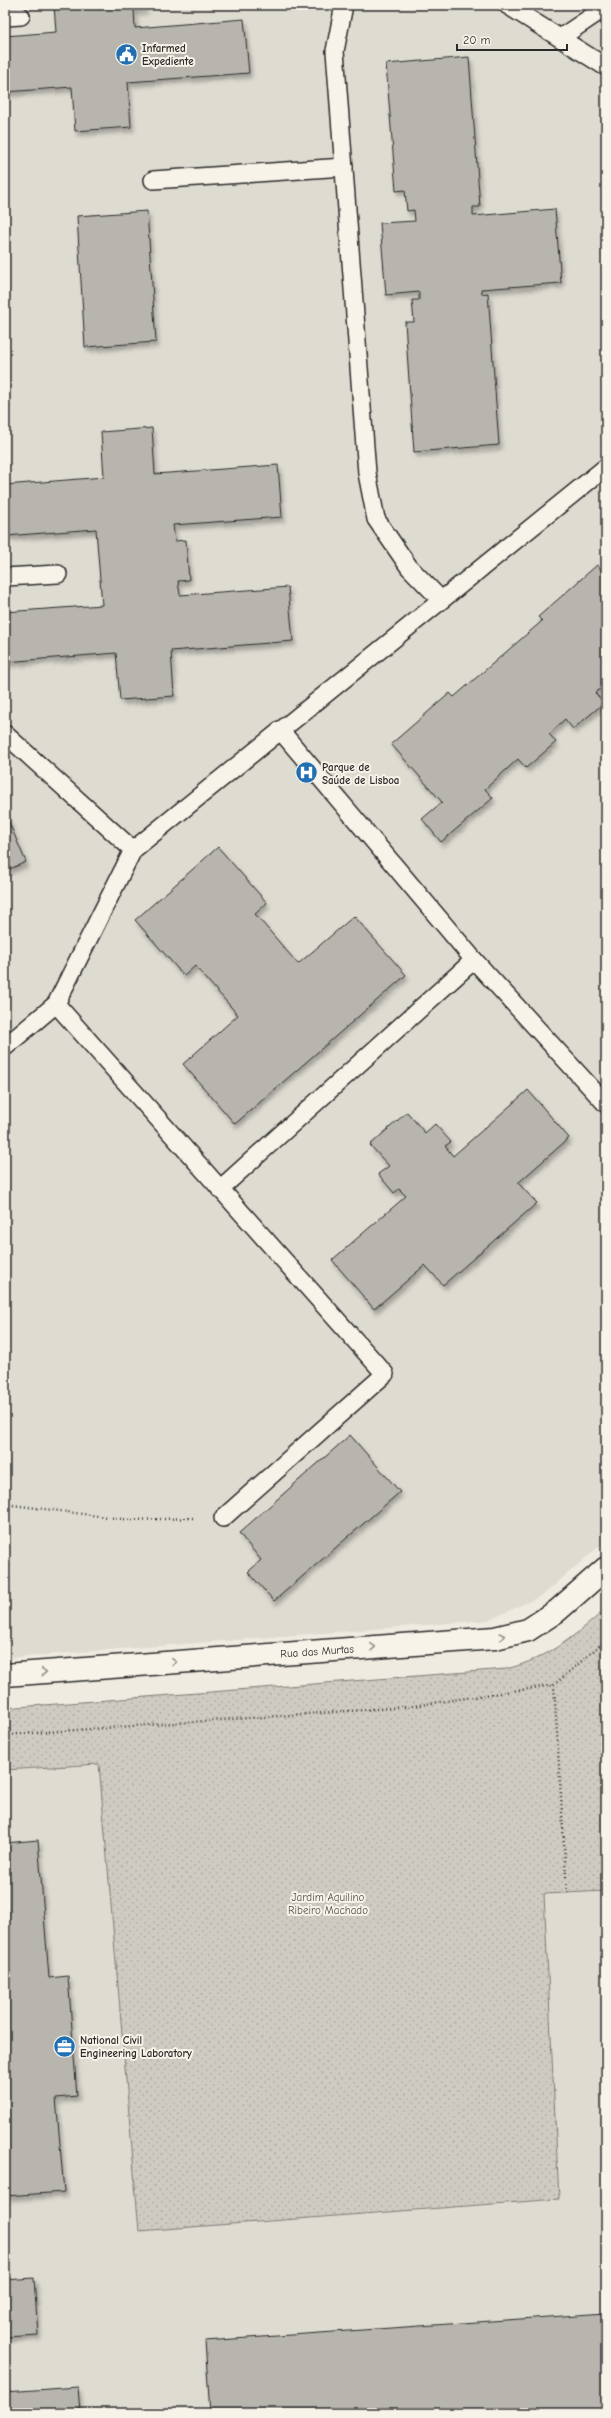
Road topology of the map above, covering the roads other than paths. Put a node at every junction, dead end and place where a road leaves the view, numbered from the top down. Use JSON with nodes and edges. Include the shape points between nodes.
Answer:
{"nodes":[{"id":1,"x":344,"y":5,"type":"edge"},
{"id":2,"x":507,"y":5,"type":"edge"},
{"id":3,"x":606,"y":7,"type":"edge"},
{"id":4,"x":560,"y":38,"type":"junction"},
{"id":5,"x":606,"y":67,"type":"edge"},
{"id":6,"x":344,"y":167,"type":"junction"},
{"id":7,"x":153,"y":180,"type":"dead end"},
{"id":8,"x":606,"y":467,"type":"edge"},
{"id":9,"x":58,"y":574,"type":"dead end"},
{"id":10,"x":5,"y":577,"type":"edge"},
{"id":11,"x":441,"y":600,"type":"junction"},
{"id":12,"x":280,"y":730,"type":"junction"},
{"id":13,"x":5,"y":734,"type":"edge"},
{"id":14,"x":133,"y":850,"type":"junction"},
{"id":15,"x":474,"y":960,"type":"junction"},
{"id":16,"x":56,"y":1004,"type":"junction"},
{"id":17,"x":5,"y":1047,"type":"edge"},
{"id":18,"x":606,"y":1104,"type":"edge"},
{"id":19,"x":220,"y":1189,"type":"junction"},
{"id":20,"x":223,"y":1518,"type":"road end"},
{"id":21,"x":606,"y":1568,"type":"edge"},
{"id":22,"x":5,"y":1675,"type":"edge"}],
"edges":[{"from":1,"to":6,"type":"lane","via":[[335,51]]},
{"from":2,"to":4,"type":"lane"},
{"from":3,"to":4,"type":"lane"},
{"from":4,"to":5,"type":"lane"},
{"from":6,"to":7,"type":"lane"},
{"from":6,"to":11,"type":"lane","via":[[367,472],[376,519],[409,567]]},
{"from":8,"to":11,"type":"lane"},
{"from":9,"to":10,"type":"lane"},
{"from":11,"to":12,"type":"lane"},
{"from":12,"to":14,"type":"lane"},
{"from":12,"to":15,"type":"lane"},
{"from":13,"to":14,"type":"lane"},
{"from":14,"to":16,"type":"lane"},
{"from":15,"to":18,"type":"lane"},
{"from":15,"to":19,"type":"lane"},
{"from":16,"to":17,"type":"lane"},
{"from":16,"to":19,"type":"lane"},
{"from":19,"to":20,"type":"lane","via":[[385,1374]]},
{"from":22,"to":21,"type":"street","name":"Rua das Murtas","one_way":true,"via":[[495,1638],[528,1630],[556,1611]]}]}
